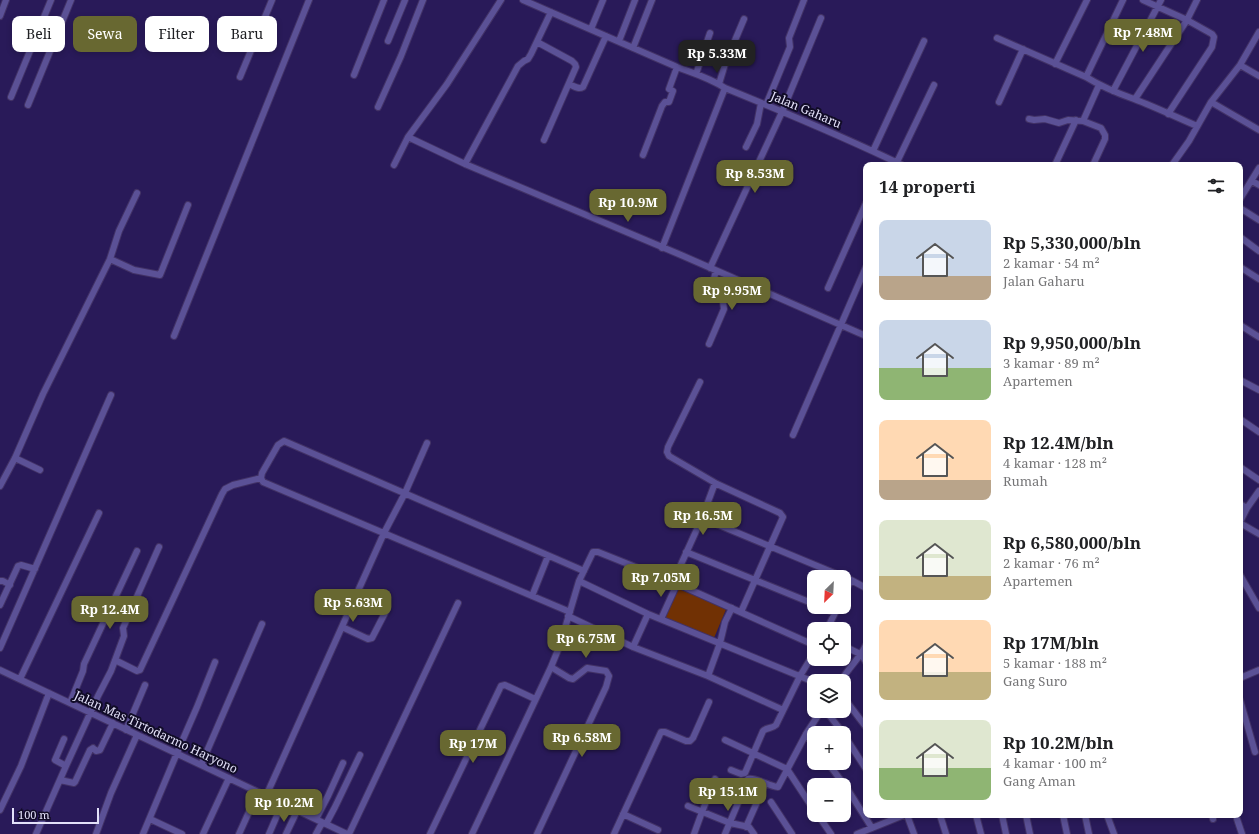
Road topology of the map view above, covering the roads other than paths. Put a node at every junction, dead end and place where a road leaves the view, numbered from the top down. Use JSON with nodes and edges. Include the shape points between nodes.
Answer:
{"nodes":[{"id":1,"x":6,"y":0,"type":"edge"},
{"id":2,"x":51,"y":0,"type":"edge"},
{"id":3,"x":71,"y":0,"type":"edge"},
{"id":4,"x":272,"y":0,"type":"edge"},
{"id":5,"x":309,"y":0,"type":"edge"},
{"id":6,"x":384,"y":0,"type":"edge"},
{"id":7,"x":405,"y":0,"type":"edge"},
{"id":8,"x":423,"y":0,"type":"edge"},
{"id":9,"x":501,"y":0,"type":"edge"},
{"id":10,"x":524,"y":0,"type":"edge"},
{"id":11,"x":603,"y":0,"type":"edge"},
{"id":12,"x":635,"y":0,"type":"edge"},
{"id":13,"x":652,"y":0,"type":"edge"},
{"id":14,"x":804,"y":0,"type":"edge"},
{"id":15,"x":1087,"y":0,"type":"edge"},
{"id":16,"x":1123,"y":0,"type":"edge"},
{"id":17,"x":1143,"y":0,"type":"edge"},
{"id":18,"x":1161,"y":0,"type":"edge"},
{"id":19,"x":1197,"y":0,"type":"edge"},
{"id":20,"x":1158,"y":6,"type":"junction"},
{"id":21,"x":551,"y":12,"type":"junction"},
{"id":22,"x":0,"y":16,"type":"edge"},
{"id":23,"x":821,"y":18,"type":"dead end"},
{"id":24,"x":744,"y":19,"type":"dead end"},
{"id":25,"x":1187,"y":20,"type":"junction"},
{"id":26,"x":591,"y":29,"type":"junction"},
{"id":27,"x":1259,"y":32,"type":"edge"},
{"id":28,"x":710,"y":33,"type":"dead end"},
{"id":29,"x":606,"y":36,"type":"junction"},
{"id":30,"x":998,"y":38,"type":"dead end"},
{"id":31,"x":388,"y":41,"type":"dead end"},
{"id":32,"x":924,"y":41,"type":"dead end"},
{"id":33,"x":537,"y":42,"type":"junction"},
{"id":34,"x":619,"y":42,"type":"junction"},
{"id":35,"x":632,"y":48,"type":"junction"},
{"id":36,"x":1023,"y":49,"type":"junction"},
{"id":37,"x":1055,"y":64,"type":"junction"},
{"id":38,"x":1240,"y":65,"type":"junction"},
{"id":39,"x":677,"y":67,"type":"junction"},
{"id":40,"x":696,"y":74,"type":"junction"},
{"id":41,"x":354,"y":75,"type":"dead end"},
{"id":42,"x":1259,"y":76,"type":"edge"},
{"id":43,"x":240,"y":77,"type":"dead end"},
{"id":44,"x":1086,"y":77,"type":"junction"},
{"id":45,"x":569,"y":84,"type":"junction"},
{"id":46,"x":934,"y":85,"type":"dead end"},
{"id":47,"x":1099,"y":85,"type":"junction"},
{"id":48,"x":722,"y":86,"type":"junction"},
{"id":49,"x":1113,"y":91,"type":"junction"},
{"id":50,"x":11,"y":97,"type":"dead end"},
{"id":51,"x":1135,"y":99,"type":"junction"},
{"id":52,"x":999,"y":102,"type":"dead end"},
{"id":53,"x":1211,"y":102,"type":"junction"},
{"id":54,"x":28,"y":104,"type":"dead end"},
{"id":55,"x":763,"y":104,"type":"junction"},
{"id":56,"x":378,"y":107,"type":"dead end"},
{"id":57,"x":782,"y":112,"type":"junction"},
{"id":58,"x":1168,"y":114,"type":"junction"},
{"id":59,"x":1029,"y":119,"type":"dead end"},
{"id":60,"x":1076,"y":120,"type":"junction"},
{"id":61,"x":1083,"y":121,"type":"junction"},
{"id":62,"x":1197,"y":126,"type":"junction"},
{"id":63,"x":1259,"y":130,"type":"edge"},
{"id":64,"x":408,"y":137,"type":"junction"},
{"id":65,"x":544,"y":140,"type":"dead end"},
{"id":66,"x":746,"y":147,"type":"dead end"},
{"id":67,"x":873,"y":151,"type":"junction"},
{"id":68,"x":643,"y":155,"type":"dead end"},
{"id":69,"x":886,"y":158,"type":"junction"},
{"id":70,"x":884,"y":162,"type":"edge"},
{"id":71,"x":895,"y":162,"type":"edge"},
{"id":72,"x":900,"y":162,"type":"edge"},
{"id":73,"x":1056,"y":162,"type":"edge"},
{"id":74,"x":1094,"y":162,"type":"edge"},
{"id":75,"x":1174,"y":162,"type":"edge"},
{"id":76,"x":465,"y":164,"type":"junction"},
{"id":77,"x":394,"y":165,"type":"dead end"},
{"id":78,"x":1259,"y":168,"type":"edge"},
{"id":79,"x":1252,"y":181,"type":"junction"},
{"id":80,"x":1259,"y":185,"type":"edge"},
{"id":81,"x":137,"y":194,"type":"dead end"},
{"id":82,"x":1243,"y":194,"type":"edge"},
{"id":83,"x":188,"y":205,"type":"dead end"},
{"id":84,"x":863,"y":210,"type":"edge"},
{"id":85,"x":1243,"y":210,"type":"edge"},
{"id":86,"x":1259,"y":220,"type":"edge"},
{"id":87,"x":1243,"y":240,"type":"edge"},
{"id":88,"x":662,"y":248,"type":"junction"},
{"id":89,"x":1259,"y":251,"type":"edge"},
{"id":90,"x":110,"y":259,"type":"junction"},
{"id":91,"x":1243,"y":269,"type":"edge"},
{"id":92,"x":713,"y":270,"type":"junction"},
{"id":93,"x":863,"y":274,"type":"edge"},
{"id":94,"x":1259,"y":279,"type":"edge"},
{"id":95,"x":828,"y":288,"type":"dead end"},
{"id":96,"x":841,"y":325,"type":"junction"},
{"id":97,"x":1243,"y":327,"type":"edge"},
{"id":98,"x":863,"y":335,"type":"edge"},
{"id":99,"x":174,"y":336,"type":"dead end"},
{"id":100,"x":1259,"y":337,"type":"edge"},
{"id":101,"x":709,"y":344,"type":"dead end"},
{"id":102,"x":700,"y":382,"type":"dead end"},
{"id":103,"x":1243,"y":382,"type":"edge"},
{"id":104,"x":1259,"y":390,"type":"edge"},
{"id":105,"x":111,"y":395,"type":"dead end"},
{"id":106,"x":1243,"y":421,"type":"edge"},
{"id":107,"x":1259,"y":432,"type":"edge"},
{"id":108,"x":793,"y":435,"type":"dead end"},
{"id":109,"x":427,"y":443,"type":"dead end"},
{"id":110,"x":15,"y":458,"type":"junction"},
{"id":111,"x":1243,"y":469,"type":"edge"},
{"id":112,"x":40,"y":470,"type":"dead end"},
{"id":113,"x":261,"y":478,"type":"junction"},
{"id":114,"x":1259,"y":480,"type":"edge"},
{"id":115,"x":715,"y":483,"type":"junction"},
{"id":116,"x":0,"y":486,"type":"edge"},
{"id":117,"x":1259,"y":491,"type":"edge"},
{"id":118,"x":405,"y":493,"type":"junction"},
{"id":119,"x":1243,"y":506,"type":"edge"},
{"id":120,"x":1247,"y":508,"type":"junction"},
{"id":121,"x":99,"y":513,"type":"dead end"},
{"id":122,"x":1243,"y":517,"type":"edge"},
{"id":123,"x":702,"y":518,"type":"junction"},
{"id":124,"x":1243,"y":525,"type":"edge"},
{"id":125,"x":384,"y":533,"type":"junction"},
{"id":126,"x":1259,"y":534,"type":"edge"},
{"id":127,"x":159,"y":547,"type":"dead end"},
{"id":128,"x":770,"y":547,"type":"junction"},
{"id":129,"x":137,"y":551,"type":"dead end"},
{"id":130,"x":686,"y":552,"type":"junction"},
{"id":131,"x":548,"y":556,"type":"junction"},
{"id":132,"x":35,"y":569,"type":"junction"},
{"id":133,"x":826,"y":570,"type":"edge"},
{"id":134,"x":584,"y":571,"type":"junction"},
{"id":135,"x":755,"y":580,"type":"junction"},
{"id":136,"x":851,"y":580,"type":"edge"},
{"id":137,"x":1243,"y":580,"type":"edge"},
{"id":138,"x":0,"y":581,"type":"edge"},
{"id":139,"x":579,"y":581,"type":"junction"},
{"id":140,"x":675,"y":583,"type":"junction"},
{"id":141,"x":10,"y":585,"type":"junction"},
{"id":142,"x":863,"y":586,"type":"edge"},
{"id":143,"x":532,"y":596,"type":"junction"},
{"id":144,"x":807,"y":601,"type":"edge"},
{"id":145,"x":458,"y":603,"type":"dead end"},
{"id":146,"x":0,"y":606,"type":"edge"},
{"id":147,"x":732,"y":608,"type":"junction"},
{"id":148,"x":1259,"y":608,"type":"edge"},
{"id":149,"x":387,"y":609,"type":"dead end"},
{"id":150,"x":741,"y":612,"type":"junction"},
{"id":151,"x":569,"y":614,"type":"junction"},
{"id":152,"x":648,"y":614,"type":"junction"},
{"id":153,"x":662,"y":619,"type":"junction"},
{"id":154,"x":262,"y":624,"type":"dead end"},
{"id":155,"x":342,"y":627,"type":"junction"},
{"id":156,"x":807,"y":642,"type":"edge"},
{"id":157,"x":720,"y":643,"type":"junction"},
{"id":158,"x":633,"y":647,"type":"junction"},
{"id":159,"x":0,"y":648,"type":"edge"},
{"id":160,"x":851,"y":650,"type":"edge"},
{"id":161,"x":862,"y":655,"type":"joint"},
{"id":162,"x":115,"y":660,"type":"junction"},
{"id":163,"x":215,"y":662,"type":"dead end"},
{"id":164,"x":807,"y":664,"type":"edge"},
{"id":165,"x":551,"y":667,"type":"junction"},
{"id":166,"x":0,"y":670,"type":"edge"},
{"id":167,"x":1259,"y":670,"type":"edge"},
{"id":168,"x":845,"y":674,"type":"edge"},
{"id":169,"x":708,"y":676,"type":"junction"},
{"id":170,"x":800,"y":676,"type":"junction"},
{"id":171,"x":1243,"y":677,"type":"edge"},
{"id":172,"x":807,"y":679,"type":"edge"},
{"id":173,"x":20,"y":680,"type":"junction"},
{"id":174,"x":145,"y":686,"type":"dead end"},
{"id":175,"x":49,"y":693,"type":"junction"},
{"id":176,"x":535,"y":699,"type":"junction"},
{"id":177,"x":709,"y":702,"type":"dead end"},
{"id":178,"x":70,"y":703,"type":"junction"},
{"id":179,"x":851,"y":707,"type":"edge"},
{"id":180,"x":783,"y":710,"type":"junction"},
{"id":181,"x":1243,"y":710,"type":"edge"},
{"id":182,"x":91,"y":713,"type":"junction"},
{"id":183,"x":816,"y":718,"type":"edge"},
{"id":184,"x":863,"y":723,"type":"edge"},
{"id":185,"x":113,"y":724,"type":"junction"},
{"id":186,"x":126,"y":730,"type":"junction"},
{"id":187,"x":806,"y":734,"type":"joint"},
{"id":188,"x":137,"y":735,"type":"junction"},
{"id":189,"x":64,"y":739,"type":"dead end"},
{"id":190,"x":725,"y":740,"type":"dead end"},
{"id":191,"x":851,"y":746,"type":"edge"},
{"id":192,"x":1255,"y":752,"type":"dead end"},
{"id":193,"x":176,"y":753,"type":"junction"},
{"id":194,"x":753,"y":753,"type":"junction"},
{"id":195,"x":360,"y":755,"type":"dead end"},
{"id":196,"x":343,"y":763,"type":"dead end"},
{"id":197,"x":863,"y":764,"type":"edge"},
{"id":198,"x":201,"y":765,"type":"junction"},
{"id":199,"x":66,"y":766,"type":"junction"},
{"id":200,"x":787,"y":769,"type":"junction"},
{"id":201,"x":731,"y":770,"type":"dead end"},
{"id":202,"x":833,"y":770,"type":"edge"},
{"id":203,"x":229,"y":778,"type":"junction"},
{"id":204,"x":60,"y":780,"type":"junction"},
{"id":205,"x":715,"y":780,"type":"dead end"},
{"id":206,"x":765,"y":784,"type":"junction"},
{"id":207,"x":258,"y":792,"type":"junction"},
{"id":208,"x":266,"y":796,"type":"junction"},
{"id":209,"x":807,"y":799,"type":"edge"},
{"id":210,"x":771,"y":802,"type":"dead end"},
{"id":211,"x":282,"y":804,"type":"junction"},
{"id":212,"x":688,"y":806,"type":"dead end"},
{"id":213,"x":0,"y":810,"type":"edge"},
{"id":214,"x":298,"y":811,"type":"junction"},
{"id":215,"x":702,"y":812,"type":"junction"},
{"id":216,"x":623,"y":814,"type":"junction"},
{"id":217,"x":863,"y":814,"type":"edge"},
{"id":218,"x":866,"y":818,"type":"edge"},
{"id":219,"x":895,"y":818,"type":"edge"},
{"id":220,"x":908,"y":818,"type":"edge"},
{"id":221,"x":941,"y":818,"type":"edge"},
{"id":222,"x":977,"y":818,"type":"edge"},
{"id":223,"x":1003,"y":818,"type":"edge"},
{"id":224,"x":1027,"y":818,"type":"edge"},
{"id":225,"x":1064,"y":818,"type":"edge"},
{"id":226,"x":1086,"y":818,"type":"edge"},
{"id":227,"x":1108,"y":818,"type":"edge"},
{"id":228,"x":150,"y":819,"type":"junction"},
{"id":229,"x":1237,"y":819,"type":"dead end"},
{"id":230,"x":316,"y":820,"type":"junction"},
{"id":231,"x":823,"y":822,"type":"edge"},
{"id":232,"x":324,"y":823,"type":"junction"},
{"id":233,"x":730,"y":823,"type":"junction"},
{"id":234,"x":746,"y":827,"type":"junction"},
{"id":235,"x":872,"y":828,"type":"junction"},
{"id":236,"x":658,"y":830,"type":"dead end"},
{"id":237,"x":337,"y":832,"type":"edge"},
{"id":238,"x":36,"y":834,"type":"edge"},
{"id":239,"x":96,"y":834,"type":"edge"},
{"id":240,"x":144,"y":834,"type":"edge"},
{"id":241,"x":182,"y":834,"type":"edge"},
{"id":242,"x":203,"y":834,"type":"edge"},
{"id":243,"x":238,"y":834,"type":"edge"},
{"id":244,"x":269,"y":834,"type":"edge"},
{"id":245,"x":286,"y":834,"type":"edge"},
{"id":246,"x":316,"y":834,"type":"edge"},
{"id":247,"x":348,"y":834,"type":"edge"},
{"id":248,"x":430,"y":834,"type":"edge"},
{"id":249,"x":472,"y":834,"type":"edge"},
{"id":250,"x":537,"y":834,"type":"edge"},
{"id":251,"x":614,"y":834,"type":"edge"},
{"id":252,"x":694,"y":834,"type":"edge"},
{"id":253,"x":725,"y":834,"type":"edge"},
{"id":254,"x":754,"y":834,"type":"edge"},
{"id":255,"x":792,"y":834,"type":"edge"},
{"id":256,"x":831,"y":834,"type":"edge"},
{"id":257,"x":857,"y":834,"type":"edge"},
{"id":258,"x":914,"y":834,"type":"edge"},
{"id":259,"x":946,"y":834,"type":"edge"},
{"id":260,"x":981,"y":834,"type":"edge"},
{"id":261,"x":1006,"y":834,"type":"edge"},
{"id":262,"x":1030,"y":834,"type":"edge"},
{"id":263,"x":1067,"y":834,"type":"edge"},
{"id":264,"x":1089,"y":834,"type":"edge"},
{"id":265,"x":1114,"y":834,"type":"edge"},
{"id":266,"x":1242,"y":834,"type":"edge"}],
"edges":[{"from":1,"to":22,"type":"street"},
{"from":2,"to":50,"type":"street"},
{"from":3,"to":54,"type":"street"},
{"from":4,"to":43,"type":"street"},
{"from":5,"to":99,"type":"street"},
{"from":6,"to":41,"type":"street"},
{"from":7,"to":31,"type":"street"},
{"from":8,"to":56,"type":"street"},
{"from":9,"to":64,"type":"street"},
{"from":10,"to":21,"type":"street","name":"Jalan Gaharu"},
{"from":11,"to":26,"type":"street"},
{"from":12,"to":34,"type":"street"},
{"from":13,"to":35,"type":"street"},
{"from":14,"to":55,"type":"street","via":[[789,38],[790,47]]},
{"from":15,"to":37,"type":"street"},
{"from":16,"to":44,"type":"street"},
{"from":17,"to":20,"type":"street"},
{"from":18,"to":20,"type":"street"},
{"from":19,"to":25,"type":"street"},
{"from":20,"to":25,"type":"street"},
{"from":20,"to":49,"type":"street"},
{"from":21,"to":26,"type":"street","name":"Jalan Gaharu"},
{"from":21,"to":33,"type":"street"},
{"from":23,"to":57,"type":"street"},
{"from":24,"to":48,"type":"street","via":[[725,64]]},
{"from":25,"to":51,"type":"street"},
{"from":25,"to":58,"type":"street","via":[[1212,34],[1214,41]]},
{"from":26,"to":29,"type":"street","name":"Jalan Gaharu"},
{"from":27,"to":38,"type":"street"},
{"from":28,"to":40,"type":"street"},
{"from":29,"to":34,"type":"street","name":"Jalan Gaharu"},
{"from":29,"to":45,"type":"street","via":[[583,87],[577,88]]},
{"from":30,"to":36,"type":"street"},
{"from":32,"to":67,"type":"street"},
{"from":33,"to":45,"type":"street","via":[[575,64]]},
{"from":33,"to":76,"type":"street","via":[[528,59],[518,66]]},
{"from":34,"to":35,"type":"street","name":"Jalan Gaharu"},
{"from":35,"to":39,"type":"street","name":"Jalan Gaharu"},
{"from":36,"to":37,"type":"street"},
{"from":36,"to":52,"type":"street"},
{"from":37,"to":44,"type":"street"},
{"from":38,"to":42,"type":"street"},
{"from":38,"to":53,"type":"street"},
{"from":39,"to":40,"type":"street","name":"Jalan Gaharu"},
{"from":39,"to":68,"type":"street","via":[[670,89],[673,91],[672,97],[662,106]]},
{"from":40,"to":48,"type":"street","name":"Jalan Gaharu"},
{"from":44,"to":47,"type":"street"},
{"from":45,"to":65,"type":"street"},
{"from":46,"to":72,"type":"street"},
{"from":47,"to":49,"type":"street"},
{"from":47,"to":61,"type":"street"},
{"from":48,"to":55,"type":"street","name":"Jalan Gaharu"},
{"from":48,"to":88,"type":"street"},
{"from":49,"to":51,"type":"street"},
{"from":51,"to":58,"type":"street"},
{"from":53,"to":62,"type":"street"},
{"from":53,"to":63,"type":"street"},
{"from":55,"to":57,"type":"street","name":"Jalan Gaharu"},
{"from":55,"to":66,"type":"street"},
{"from":57,"to":67,"type":"street","name":"Jalan Gaharu"},
{"from":57,"to":92,"type":"street"},
{"from":58,"to":62,"type":"street"},
{"from":59,"to":60,"type":"street","via":[[1045,119],[1059,123]]},
{"from":60,"to":61,"type":"street"},
{"from":60,"to":73,"type":"street"},
{"from":61,"to":74,"type":"street","via":[[1102,128],[1105,135]]},
{"from":62,"to":75,"type":"street","via":[[1190,141]]},
{"from":64,"to":76,"type":"street"},
{"from":64,"to":77,"type":"street"},
{"from":67,"to":69,"type":"street","name":"Jalan Gaharu"},
{"from":69,"to":70,"type":"street"},
{"from":69,"to":71,"type":"street","name":"Jalan Gaharu"},
{"from":76,"to":88,"type":"street"},
{"from":78,"to":79,"type":"street"},
{"from":79,"to":80,"type":"street"},
{"from":79,"to":82,"type":"street"},
{"from":81,"to":90,"type":"street","via":[[119,231]]},
{"from":83,"to":90,"type":"street","via":[[160,275],[134,270]]},
{"from":84,"to":95,"type":"street"},
{"from":85,"to":86,"type":"street"},
{"from":87,"to":89,"type":"street"},
{"from":88,"to":92,"type":"street"},
{"from":90,"to":110,"type":"street","via":[[43,394]]},
{"from":91,"to":94,"type":"street"},
{"from":92,"to":96,"type":"street"},
{"from":92,"to":101,"type":"street","via":[[712,282],[724,302],[724,309]]},
{"from":93,"to":96,"type":"street"},
{"from":96,"to":98,"type":"street"},
{"from":96,"to":108,"type":"street"},
{"from":97,"to":100,"type":"street"},
{"from":102,"to":115,"type":"street","via":[[673,434],[667,452],[669,456]]},
{"from":103,"to":104,"type":"street"},
{"from":105,"to":132,"type":"street"},
{"from":106,"to":107,"type":"street"},
{"from":109,"to":118,"type":"street"},
{"from":110,"to":112,"type":"street"},
{"from":110,"to":116,"type":"street"},
{"from":111,"to":114,"type":"street"},
{"from":113,"to":118,"type":"street","via":[[278,445],[284,441]]},
{"from":113,"to":125,"type":"street","via":[[263,482]]},
{"from":113,"to":162,"type":"street","via":[[225,489],[140,670],[137,671]]},
{"from":115,"to":123,"type":"street"},
{"from":115,"to":128,"type":"street","via":[[783,517]]},
{"from":117,"to":120,"type":"street"},
{"from":118,"to":125,"type":"street"},
{"from":118,"to":131,"type":"street"},
{"from":119,"to":120,"type":"street"},
{"from":120,"to":122,"type":"street"},
{"from":121,"to":173,"type":"street"},
{"from":123,"to":128,"type":"street"},
{"from":123,"to":130,"type":"street"},
{"from":124,"to":126,"type":"street"},
{"from":125,"to":143,"type":"street"},
{"from":125,"to":155,"type":"street"},
{"from":127,"to":162,"type":"street","via":[[123,628],[124,636]]},
{"from":128,"to":133,"type":"street"},
{"from":128,"to":135,"type":"street"},
{"from":129,"to":178,"type":"street","via":[[84,664]]},
{"from":130,"to":135,"type":"street"},
{"from":130,"to":140,"type":"street"},
{"from":131,"to":134,"type":"street"},
{"from":131,"to":143,"type":"street"},
{"from":132,"to":141,"type":"street","via":[[18,566]]},
{"from":132,"to":159,"type":"street"},
{"from":134,"to":139,"type":"street"},
{"from":134,"to":140,"type":"street","via":[[593,552],[598,552]]},
{"from":135,"to":144,"type":"street"},
{"from":135,"to":150,"type":"street"},
{"from":136,"to":142,"type":"street"},
{"from":137,"to":148,"type":"street"},
{"from":138,"to":141,"type":"street"},
{"from":139,"to":151,"type":"street"},
{"from":139,"to":152,"type":"street"},
{"from":140,"to":147,"type":"street"},
{"from":140,"to":153,"type":"street"},
{"from":141,"to":146,"type":"street"},
{"from":143,"to":151,"type":"street"},
{"from":145,"to":247,"type":"street"},
{"from":147,"to":150,"type":"street"},
{"from":147,"to":157,"type":"street","via":[[725,622]]},
{"from":149,"to":155,"type":"street","via":[[372,638],[368,639]]},
{"from":150,"to":156,"type":"street"},
{"from":151,"to":158,"type":"street"},
{"from":151,"to":165,"type":"street"},
{"from":152,"to":153,"type":"street"},
{"from":152,"to":158,"type":"street"},
{"from":153,"to":157,"type":"street"},
{"from":154,"to":198,"type":"street"},
{"from":155,"to":208,"type":"street"},
{"from":157,"to":169,"type":"street"},
{"from":157,"to":170,"type":"street"},
{"from":158,"to":169,"type":"street"},
{"from":160,"to":161,"type":"street"},
{"from":161,"to":168,"type":"street"},
{"from":162,"to":182,"type":"street"},
{"from":163,"to":193,"type":"street"},
{"from":164,"to":170,"type":"street"},
{"from":165,"to":176,"type":"street"},
{"from":165,"to":250,"type":"street","via":[[573,679],[587,668],[606,671],[609,676]]},
{"from":166,"to":173,"type":"street","name":"Jalan Mas Tirtodarmo Haryono"},
{"from":167,"to":171,"type":"street"},
{"from":169,"to":180,"type":"street"},
{"from":170,"to":172,"type":"street"},
{"from":170,"to":180,"type":"street"},
{"from":173,"to":175,"type":"street","name":"Jalan Mas Tirtodarmo Haryono"},
{"from":174,"to":186,"type":"street"},
{"from":175,"to":178,"type":"street","name":"Jalan Mas Tirtodarmo Haryono"},
{"from":175,"to":213,"type":"street","via":[[21,766]]},
{"from":176,"to":248,"type":"street","via":[[505,685],[501,686]]},
{"from":176,"to":249,"type":"street"},
{"from":177,"to":216,"type":"street","via":[[690,741],[661,732]]},
{"from":178,"to":182,"type":"street","name":"Jalan Mas Tirtodarmo Haryono"},
{"from":179,"to":184,"type":"street"},
{"from":180,"to":194,"type":"street","via":[[774,727],[763,731]]},
{"from":181,"to":192,"type":"street"},
{"from":182,"to":185,"type":"street","name":"Jalan Mas Tirtodarmo Haryono"},
{"from":182,"to":199,"type":"street"},
{"from":183,"to":187,"type":"street"},
{"from":185,"to":186,"type":"street","name":"Jalan Mas Tirtodarmo Haryono"},
{"from":185,"to":204,"type":"street","via":[[100,750],[90,750],[75,782]]},
{"from":186,"to":188,"type":"street","name":"Jalan Mas Tirtodarmo Haryono"},
{"from":187,"to":200,"type":"street"},
{"from":188,"to":193,"type":"street","name":"Jalan Mas Tirtodarmo Haryono"},
{"from":188,"to":239,"type":"street"},
{"from":189,"to":199,"type":"street","via":[[55,760]]},
{"from":190,"to":194,"type":"street"},
{"from":191,"to":197,"type":"street"},
{"from":193,"to":198,"type":"street","name":"Jalan Mas Tirtodarmo Haryono"},
{"from":193,"to":228,"type":"street"},
{"from":194,"to":200,"type":"street"},
{"from":194,"to":201,"type":"street","via":[[743,774]]},
{"from":195,"to":232,"type":"street","via":[[335,807]]},
{"from":196,"to":230,"type":"street"},
{"from":198,"to":203,"type":"street","name":"Jalan Mas Tirtodarmo Haryono"},
{"from":199,"to":204,"type":"street"},
{"from":200,"to":206,"type":"street","via":[[778,787]]},
{"from":200,"to":209,"type":"street"},
{"from":202,"to":217,"type":"street"},
{"from":203,"to":207,"type":"street","name":"Jalan Mas Tirtodarmo Haryono"},
{"from":203,"to":242,"type":"street"},
{"from":204,"to":238,"type":"street"},
{"from":205,"to":215,"type":"street"},
{"from":206,"to":233,"type":"street","via":[[748,779]]},
{"from":206,"to":234,"type":"street"},
{"from":207,"to":208,"type":"street","name":"Jalan Mas Tirtodarmo Haryono"},
{"from":207,"to":243,"type":"street"},
{"from":208,"to":211,"type":"street","name":"Jalan Mas Tirtodarmo Haryono"},
{"from":210,"to":255,"type":"street"},
{"from":211,"to":214,"type":"street","name":"Jalan Mas Tirtodarmo Haryono"},
{"from":211,"to":244,"type":"street"},
{"from":212,"to":215,"type":"street"},
{"from":214,"to":230,"type":"street","name":"Jalan Mas Tirtodarmo Haryono"},
{"from":214,"to":245,"type":"street"},
{"from":215,"to":233,"type":"street"},
{"from":215,"to":252,"type":"street"},
{"from":216,"to":236,"type":"street"},
{"from":216,"to":251,"type":"street"},
{"from":218,"to":235,"type":"street"},
{"from":219,"to":235,"type":"street"},
{"from":220,"to":258,"type":"street"},
{"from":221,"to":259,"type":"street"},
{"from":222,"to":260,"type":"street"},
{"from":223,"to":261,"type":"street"},
{"from":224,"to":262,"type":"street"},
{"from":225,"to":263,"type":"street"},
{"from":226,"to":264,"type":"street"},
{"from":227,"to":265,"type":"street"},
{"from":228,"to":240,"type":"street"},
{"from":228,"to":241,"type":"street"},
{"from":229,"to":266,"type":"street"},
{"from":230,"to":232,"type":"street","name":"Jalan Mas Tirtodarmo Haryono"},
{"from":231,"to":256,"type":"street"},
{"from":232,"to":237,"type":"street","name":"Jalan Mas Tirtodarmo Haryono"},
{"from":232,"to":246,"type":"street"},
{"from":233,"to":234,"type":"street"},
{"from":233,"to":253,"type":"street"},
{"from":234,"to":254,"type":"street"},
{"from":235,"to":257,"type":"street"},
{"from":237,"to":247,"type":"street","name":"Jalan Mas Tirtodarmo Haryono"}]}
